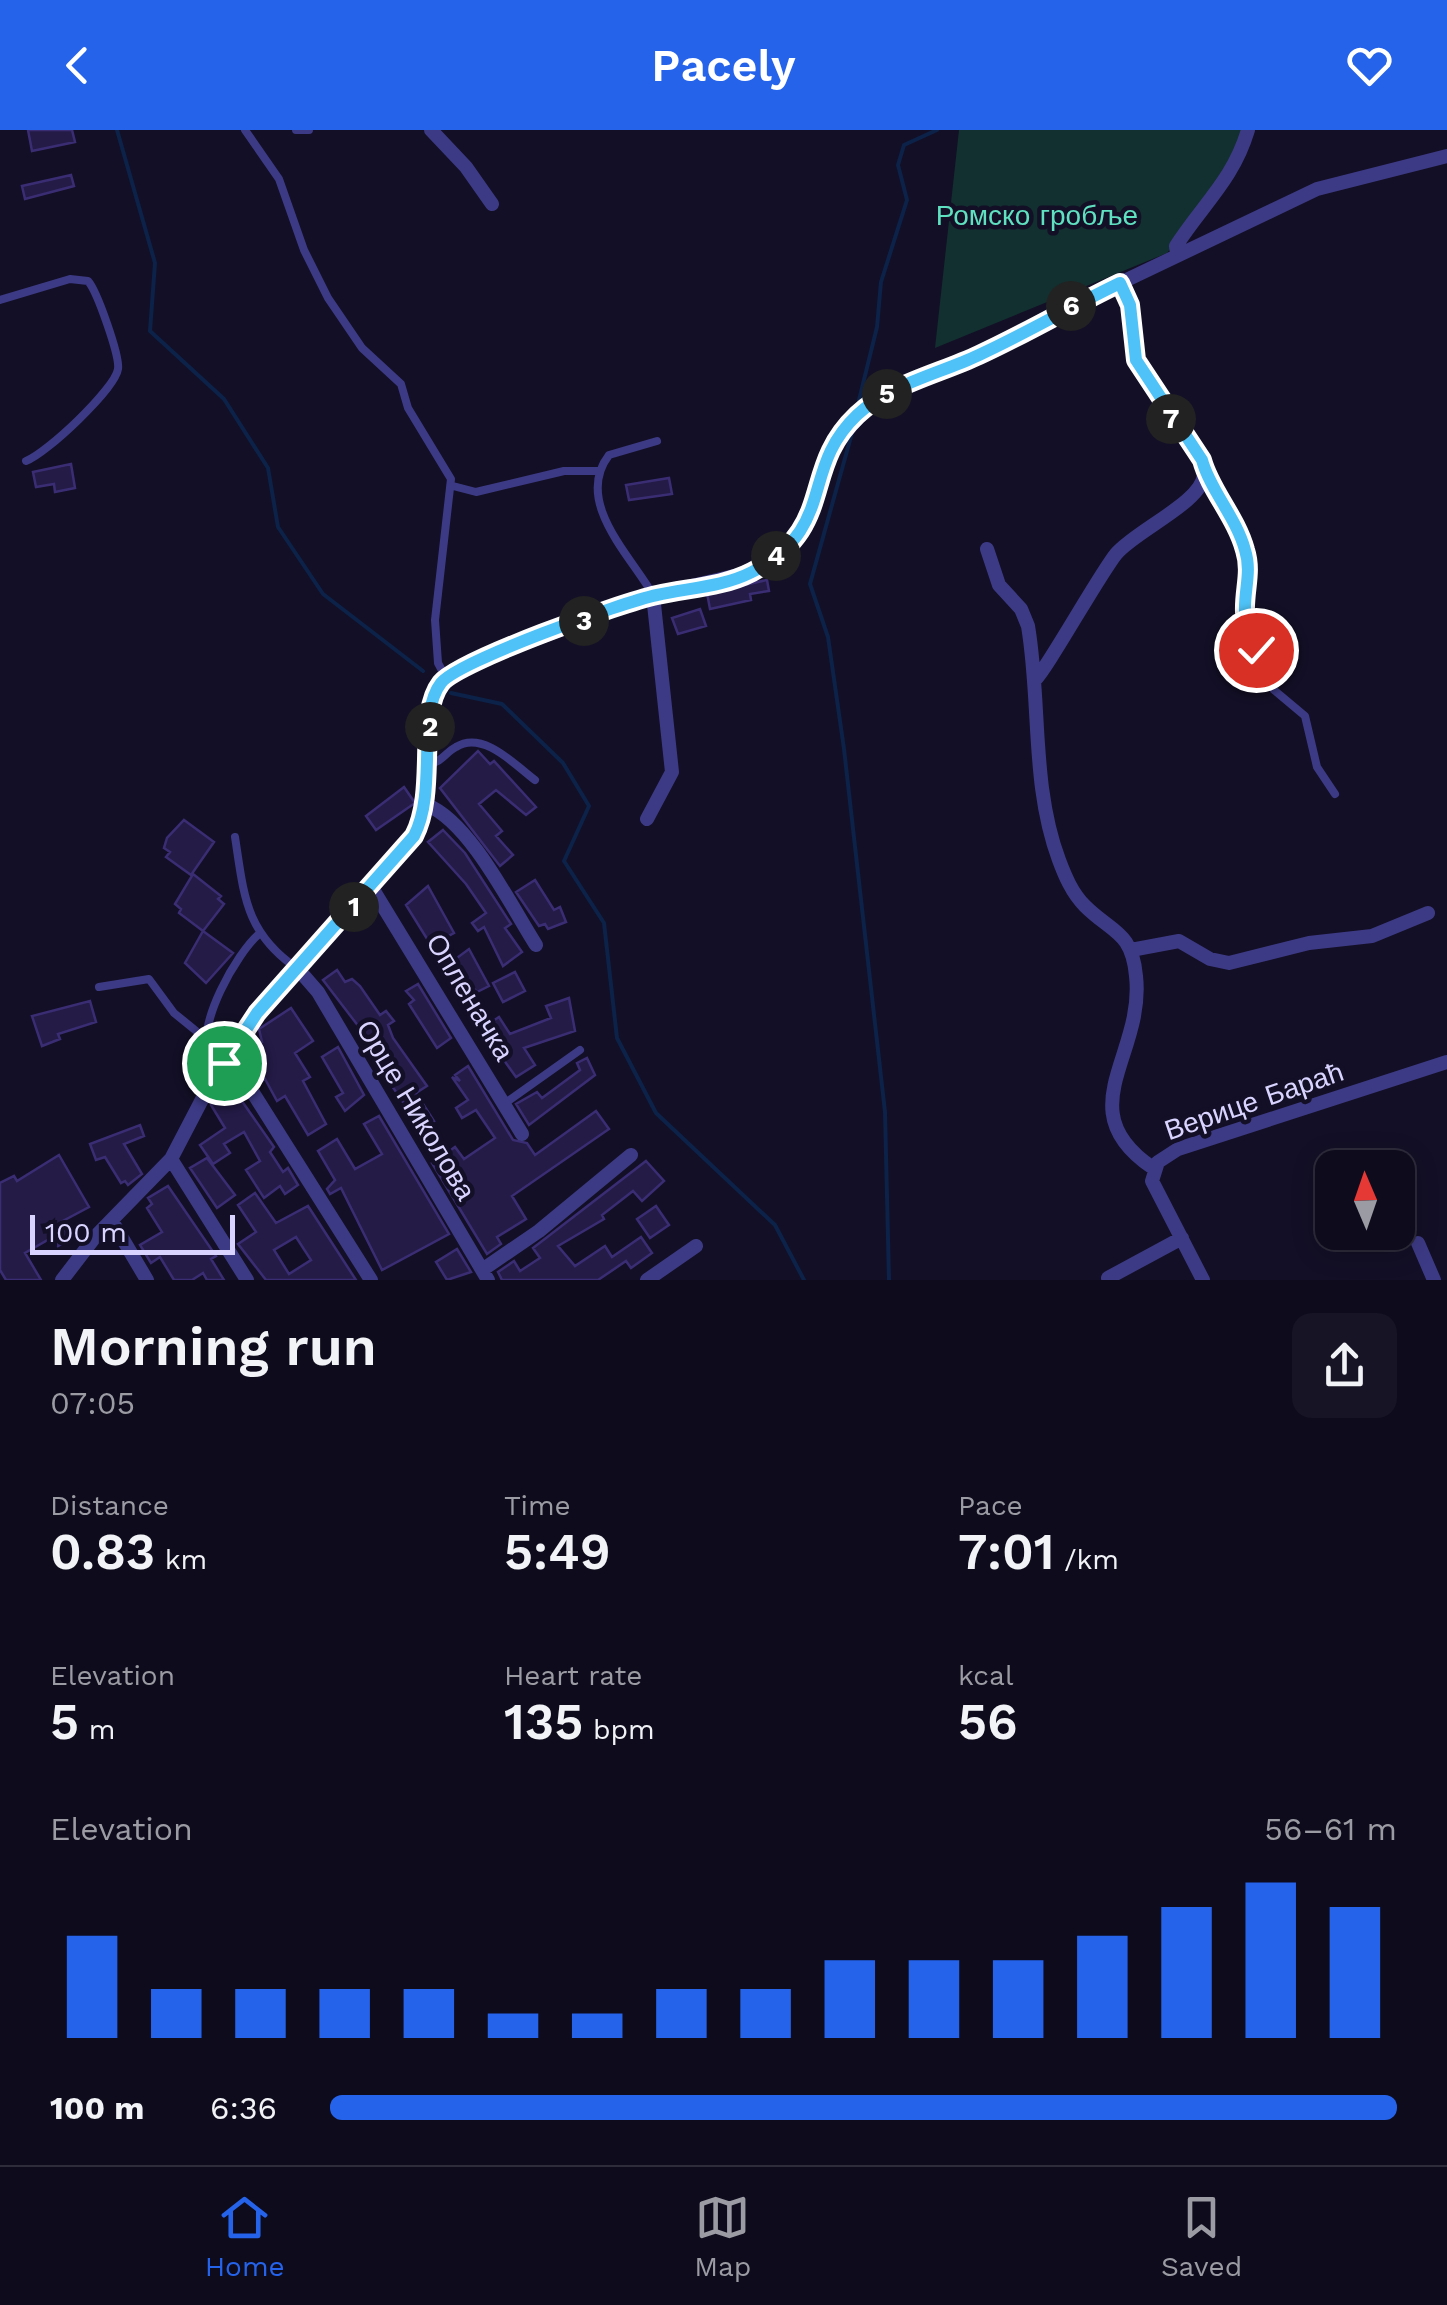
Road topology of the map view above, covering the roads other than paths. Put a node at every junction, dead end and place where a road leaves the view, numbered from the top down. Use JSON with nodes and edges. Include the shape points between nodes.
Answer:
{"nodes":[{"id":1,"x":245,"y":130,"type":"edge"},
{"id":2,"x":296,"y":130,"type":"edge"},
{"id":3,"x":309,"y":130,"type":"edge"},
{"id":4,"x":431,"y":130,"type":"edge"},
{"id":5,"x":1248,"y":130,"type":"edge"},
{"id":6,"x":1447,"y":156,"type":"edge"},
{"id":7,"x":492,"y":204,"type":"dead end"},
{"id":8,"x":1177,"y":255,"type":"junction"},
{"id":9,"x":1120,"y":283,"type":"junction"},
{"id":10,"x":0,"y":300,"type":"edge"},
{"id":11,"x":657,"y":441,"type":"dead end"},
{"id":12,"x":26,"y":461,"type":"dead end"},
{"id":13,"x":600,"y":471,"type":"junction"},
{"id":14,"x":1204,"y":474,"type":"junction"},
{"id":15,"x":453,"y":486,"type":"junction"},
{"id":16,"x":987,"y":549,"type":"dead end"},
{"id":17,"x":653,"y":595,"type":"junction"},
{"id":18,"x":446,"y":678,"type":"junction"},
{"id":19,"x":1034,"y":681,"type":"junction"},
{"id":20,"x":429,"y":764,"type":"junction"},
{"id":21,"x":535,"y":780,"type":"dead end"},
{"id":22,"x":1335,"y":794,"type":"dead end"},
{"id":23,"x":427,"y":805,"type":"junction"},
{"id":24,"x":648,"y":819,"type":"dead end"},
{"id":25,"x":235,"y":837,"type":"dead end"},
{"id":26,"x":372,"y":888,"type":"junction"},
{"id":27,"x":1428,"y":913,"type":"dead end"},
{"id":28,"x":259,"y":934,"type":"junction"},
{"id":29,"x":536,"y":945,"type":"dead end"},
{"id":30,"x":1131,"y":950,"type":"junction"},
{"id":31,"x":298,"y":968,"type":"junction"},
{"id":32,"x":99,"y":987,"type":"dead end"},
{"id":33,"x":206,"y":1039,"type":"junction"},
{"id":34,"x":580,"y":1050,"type":"dead end"},
{"id":35,"x":1447,"y":1062,"type":"edge"},
{"id":36,"x":224,"y":1063,"type":"junction"},
{"id":37,"x":504,"y":1104,"type":"junction"},
{"id":38,"x":522,"y":1134,"type":"dead end"},
{"id":39,"x":632,"y":1155,"type":"dead end"},
{"id":40,"x":171,"y":1159,"type":"junction"},
{"id":41,"x":1153,"y":1168,"type":"junction"},
{"id":42,"x":112,"y":1221,"type":"junction"},
{"id":43,"x":1182,"y":1238,"type":"junction"},
{"id":44,"x":1418,"y":1243,"type":"dead end"},
{"id":45,"x":696,"y":1246,"type":"dead end"},
{"id":46,"x":485,"y":1275,"type":"edge"},
{"id":47,"x":1108,"y":1278,"type":"edge"},
{"id":48,"x":62,"y":1280,"type":"edge"},
{"id":49,"x":146,"y":1280,"type":"edge"},
{"id":50,"x":247,"y":1280,"type":"edge"},
{"id":51,"x":370,"y":1280,"type":"edge"},
{"id":52,"x":647,"y":1280,"type":"edge"},
{"id":53,"x":1202,"y":1280,"type":"edge"},
{"id":54,"x":1434,"y":1280,"type":"edge"}],
"edges":[{"from":1,"to":15,"type":"lane","via":[[279,179],[328,298],[362,348],[401,384]]},
{"from":2,"to":3,"type":"lane"},
{"from":4,"to":7,"type":"street"},
{"from":5,"to":8,"type":"street","via":[[1233,172],[1196,215]]},
{"from":6,"to":8,"type":"street","via":[[1340,180]]},
{"from":8,"to":9,"type":"street"},
{"from":9,"to":14,"type":"street","via":[[1130,305],[1136,360],[1202,460]]},
{"from":9,"to":17,"type":"street","via":[[884,396],[854,418],[820,473],[806,527],[770,561],[736,578]]},
{"from":10,"to":12,"type":"lane","via":[[62,280],[88,282],[118,358],[114,379],[66,434]]},
{"from":11,"to":13,"type":"lane","via":[[618,450]]},
{"from":13,"to":15,"type":"lane","via":[[564,471],[476,492]]},
{"from":13,"to":17,"type":"lane","via":[[611,534]]},
{"from":14,"to":19,"type":"street","via":[[1192,498],[1118,551]]},
{"from":14,"to":22,"type":"lane","via":[[1243,543],[1249,567],[1246,619],[1269,683],[1305,716],[1317,768]]},
{"from":15,"to":18,"type":"lane","via":[[435,620],[438,663]]},
{"from":16,"to":19,"type":"street","via":[[999,584],[1025,618]]},
{"from":17,"to":18,"type":"street"},
{"from":17,"to":24,"type":"street","via":[[672,772]]},
{"from":18,"to":20,"type":"street","via":[[432,702]]},
{"from":19,"to":30,"type":"street","via":[[1048,821],[1059,861],[1077,897],[1118,929]]},
{"from":20,"to":21,"type":"lane","via":[[458,745],[477,742]]},
{"from":20,"to":23,"type":"street"},
{"from":23,"to":26,"type":"street","via":[[414,836]]},
{"from":23,"to":29,"type":"street","via":[[450,820],[480,858]]},
{"from":25,"to":28,"type":"lane","via":[[245,899]]},
{"from":26,"to":31,"type":"street"},
{"from":26,"to":37,"type":"street","name":"Опленачка"},
{"from":27,"to":30,"type":"street","via":[[1372,936],[1309,942],[1229,963],[1179,942]]},
{"from":28,"to":31,"type":"lane","via":[[272,952]]},
{"from":28,"to":33,"type":"lane","via":[[229,972]]},
{"from":30,"to":41,"type":"street","via":[[1136,1017],[1110,1109],[1126,1143]]},
{"from":31,"to":36,"type":"street"},
{"from":31,"to":46,"type":"street","name":"Орце Николова"},
{"from":32,"to":33,"type":"lane","via":[[149,979],[174,1014]]},
{"from":33,"to":36,"type":"lane","via":[[209,1055]]},
{"from":34,"to":37,"type":"lane"},
{"from":35,"to":41,"type":"street","name":"Верице Бараћ","via":[[1178,1149]]},
{"from":36,"to":40,"type":"street"},
{"from":36,"to":51,"type":"street","via":[[243,1076]]},
{"from":37,"to":38,"type":"street","name":"Опленачка"},
{"from":39,"to":46,"type":"street"},
{"from":40,"to":42,"type":"street"},
{"from":40,"to":50,"type":"street"},
{"from":41,"to":43,"type":"street","name":"Верице Бараћ","via":[[1152,1181]]},
{"from":42,"to":48,"type":"street"},
{"from":42,"to":49,"type":"street"},
{"from":43,"to":47,"type":"street"},
{"from":43,"to":53,"type":"street","name":"Верице Бараћ"},
{"from":44,"to":54,"type":"street"},
{"from":45,"to":52,"type":"street"}]}
